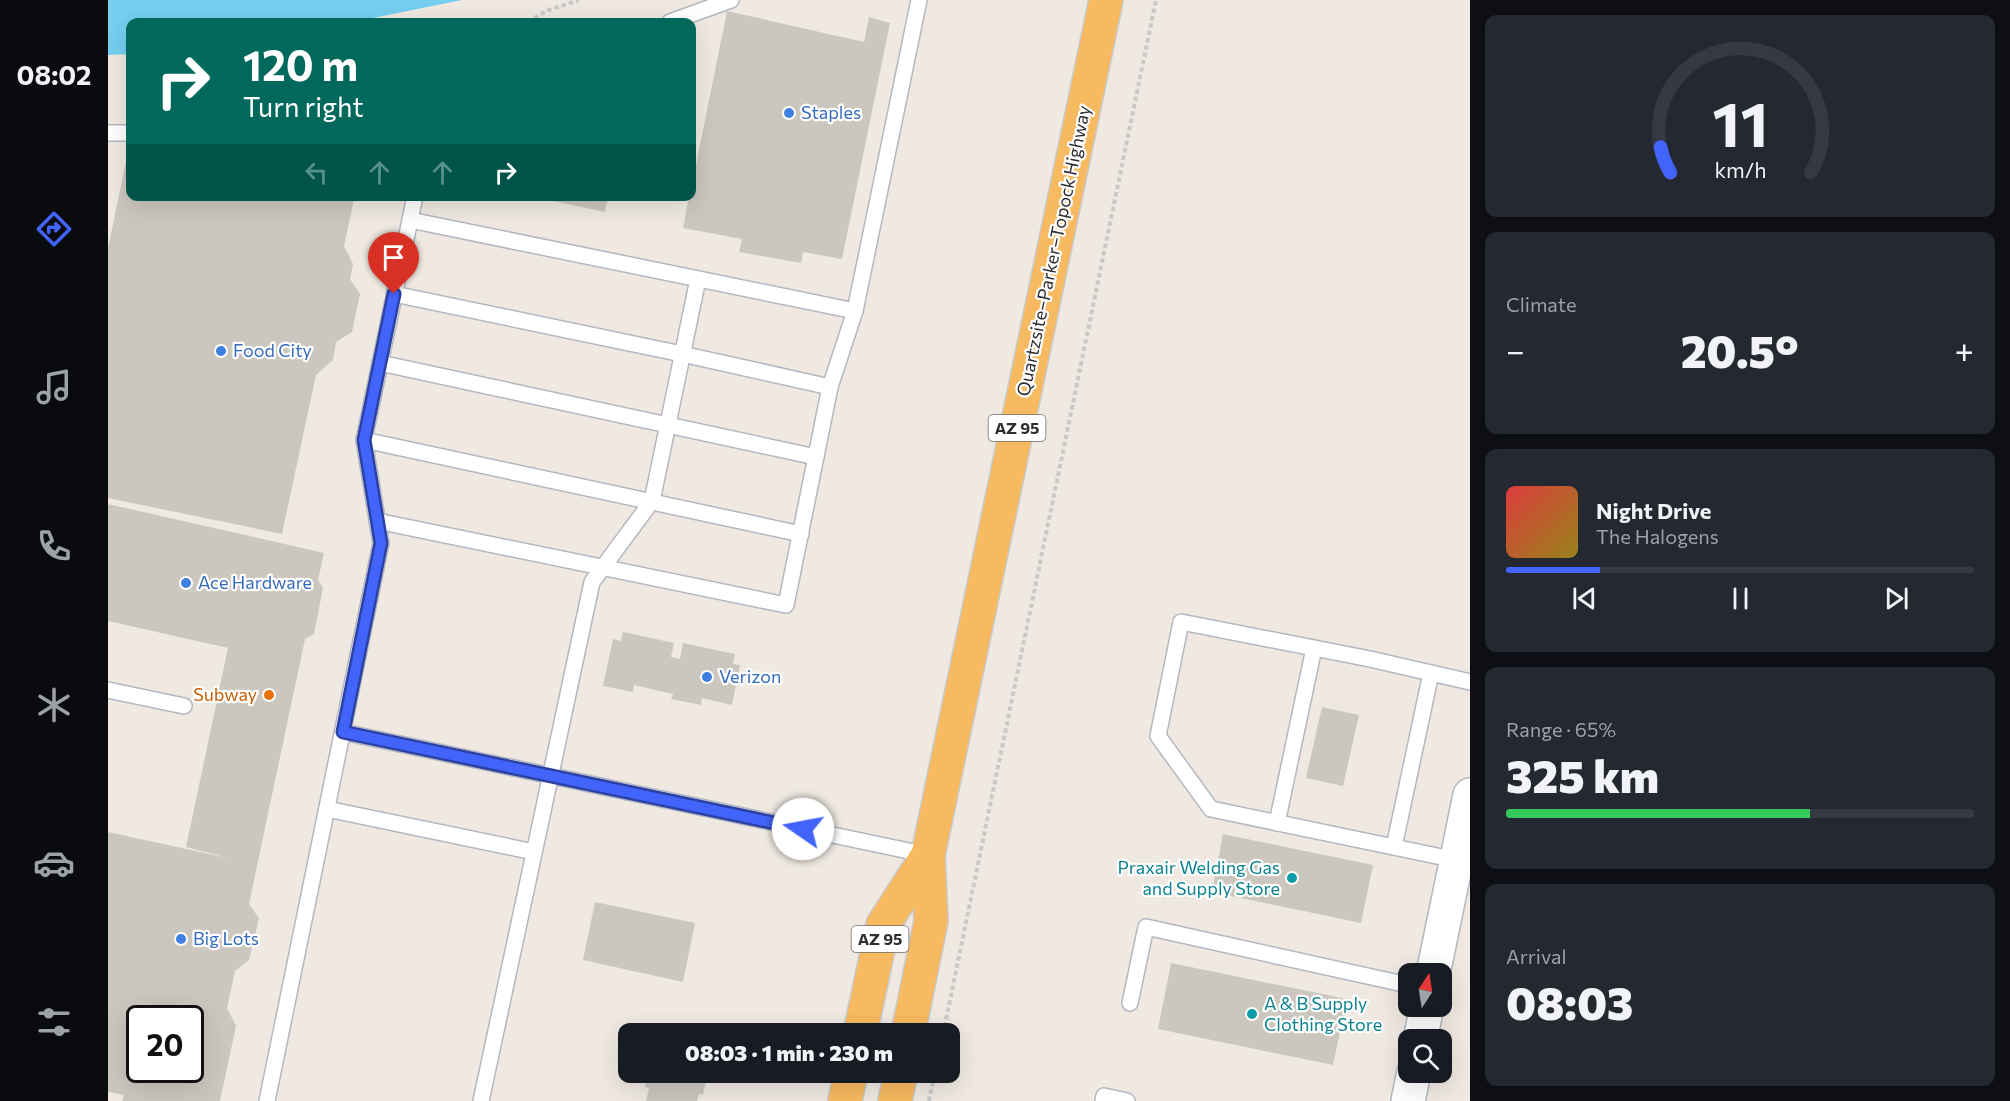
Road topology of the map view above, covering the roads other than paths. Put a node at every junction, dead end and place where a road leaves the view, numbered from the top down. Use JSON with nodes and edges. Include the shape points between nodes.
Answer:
{"nodes":[{"id":1,"x":731,"y":0,"type":"edge"},
{"id":2,"x":919,"y":0,"type":"edge"},
{"id":3,"x":1106,"y":0,"type":"edge"},
{"id":4,"x":681,"y":18,"type":"edge"},
{"id":5,"x":108,"y":133,"type":"edge"},
{"id":6,"x":126,"y":133,"type":"edge"},
{"id":7,"x":414,"y":201,"type":"edge"},
{"id":8,"x":410,"y":219,"type":"junction"},
{"id":9,"x":698,"y":279,"type":"junction"},
{"id":10,"x":394,"y":294,"type":"junction"},
{"id":11,"x":855,"y":311,"type":"junction"},
{"id":12,"x":682,"y":354,"type":"junction"},
{"id":13,"x":380,"y":363,"type":"junction"},
{"id":14,"x":830,"y":387,"type":"junction"},
{"id":15,"x":668,"y":424,"type":"junction"},
{"id":16,"x":364,"y":440,"type":"junction"},
{"id":17,"x":816,"y":457,"type":"junction"},
{"id":18,"x":651,"y":501,"type":"junction"},
{"id":19,"x":377,"y":521,"type":"junction"},
{"id":20,"x":801,"y":534,"type":"junction"},
{"id":21,"x":603,"y":567,"type":"junction"},
{"id":22,"x":1314,"y":648,"type":"junction"},
{"id":23,"x":1431,"y":674,"type":"junction"},
{"id":24,"x":1470,"y":682,"type":"edge"},
{"id":25,"x":108,"y":690,"type":"edge"},
{"id":26,"x":184,"y":706,"type":"dead end"},
{"id":27,"x":343,"y":732,"type":"junction"},
{"id":28,"x":550,"y":776,"type":"junction"},
{"id":29,"x":1470,"y":795,"type":"edge"},
{"id":30,"x":327,"y":809,"type":"junction"},
{"id":31,"x":1276,"y":823,"type":"junction"},
{"id":32,"x":1394,"y":847,"type":"junction"},
{"id":33,"x":534,"y":852,"type":"junction"},
{"id":34,"x":928,"y":855,"type":"junction"},
{"id":35,"x":1456,"y":860,"type":"junction"},
{"id":36,"x":1435,"y":963,"type":"edge"},
{"id":37,"x":1398,"y":983,"type":"edge"},
{"id":38,"x":1130,"y":1003,"type":"dead end"},
{"id":39,"x":862,"y":1023,"type":"edge"},
{"id":40,"x":910,"y":1023,"type":"edge"},
{"id":41,"x":849,"y":1083,"type":"edge"},
{"id":42,"x":899,"y":1083,"type":"edge"},
{"id":43,"x":1411,"y":1083,"type":"edge"},
{"id":44,"x":267,"y":1101,"type":"edge"},
{"id":45,"x":481,"y":1101,"type":"edge"},
{"id":46,"x":845,"y":1101,"type":"edge"},
{"id":47,"x":895,"y":1101,"type":"edge"},
{"id":48,"x":1103,"y":1101,"type":"edge"},
{"id":49,"x":1127,"y":1101,"type":"edge"},
{"id":50,"x":1408,"y":1101,"type":"edge"}],
"edges":[{"from":1,"to":4,"type":"lane"},
{"from":2,"to":11,"type":"lane"},
{"from":3,"to":34,"type":"highway","name":"Quartzsite–Parker–Topock Highway","number":"AZ 95"},
{"from":5,"to":6,"type":"lane"},
{"from":7,"to":8,"type":"lane"},
{"from":8,"to":9,"type":"lane"},
{"from":8,"to":10,"type":"lane"},
{"from":9,"to":11,"type":"lane"},
{"from":9,"to":12,"type":"lane"},
{"from":10,"to":12,"type":"lane"},
{"from":10,"to":13,"type":"lane"},
{"from":11,"to":14,"type":"lane"},
{"from":12,"to":14,"type":"lane"},
{"from":12,"to":15,"type":"lane"},
{"from":13,"to":15,"type":"lane"},
{"from":13,"to":16,"type":"lane"},
{"from":14,"to":17,"type":"lane"},
{"from":15,"to":17,"type":"lane"},
{"from":15,"to":18,"type":"lane"},
{"from":16,"to":18,"type":"lane"},
{"from":16,"to":19,"type":"lane"},
{"from":17,"to":20,"type":"lane"},
{"from":18,"to":20,"type":"lane"},
{"from":18,"to":21,"type":"lane"},
{"from":19,"to":21,"type":"lane"},
{"from":19,"to":27,"type":"lane","via":[[381,543]]},
{"from":20,"to":21,"type":"lane","via":[[786,605]]},
{"from":21,"to":28,"type":"lane","via":[[592,582]]},
{"from":22,"to":23,"type":"lane"},
{"from":22,"to":31,"type":"lane"},
{"from":22,"to":31,"type":"lane","via":[[1181,622],[1158,736],[1211,809]]},
{"from":23,"to":24,"type":"lane"},
{"from":23,"to":32,"type":"lane"},
{"from":25,"to":26,"type":"lane"},
{"from":27,"to":28,"type":"lane"},
{"from":27,"to":30,"type":"lane"},
{"from":28,"to":33,"type":"lane"},
{"from":28,"to":34,"type":"lane"},
{"from":29,"to":35,"type":"main road"},
{"from":30,"to":33,"type":"lane"},
{"from":30,"to":44,"type":"lane"},
{"from":31,"to":32,"type":"lane"},
{"from":32,"to":35,"type":"lane"},
{"from":33,"to":45,"type":"lane"},
{"from":34,"to":39,"type":"highway","name":"Quartzsite–Parker–Topock Highway","number":"AZ 95","via":[[884,925]]},
{"from":34,"to":40,"type":"highway","name":"Quartzsite–Parker–Topock Highway","number":"AZ 95","via":[[931,921]]},
{"from":35,"to":36,"type":"main road"},
{"from":37,"to":38,"type":"lane","via":[[1146,927]]},
{"from":41,"to":46,"type":"highway"},
{"from":42,"to":47,"type":"highway"},
{"from":43,"to":50,"type":"main road"},
{"from":48,"to":49,"type":"lane","via":[[1104,1096]]}]}
